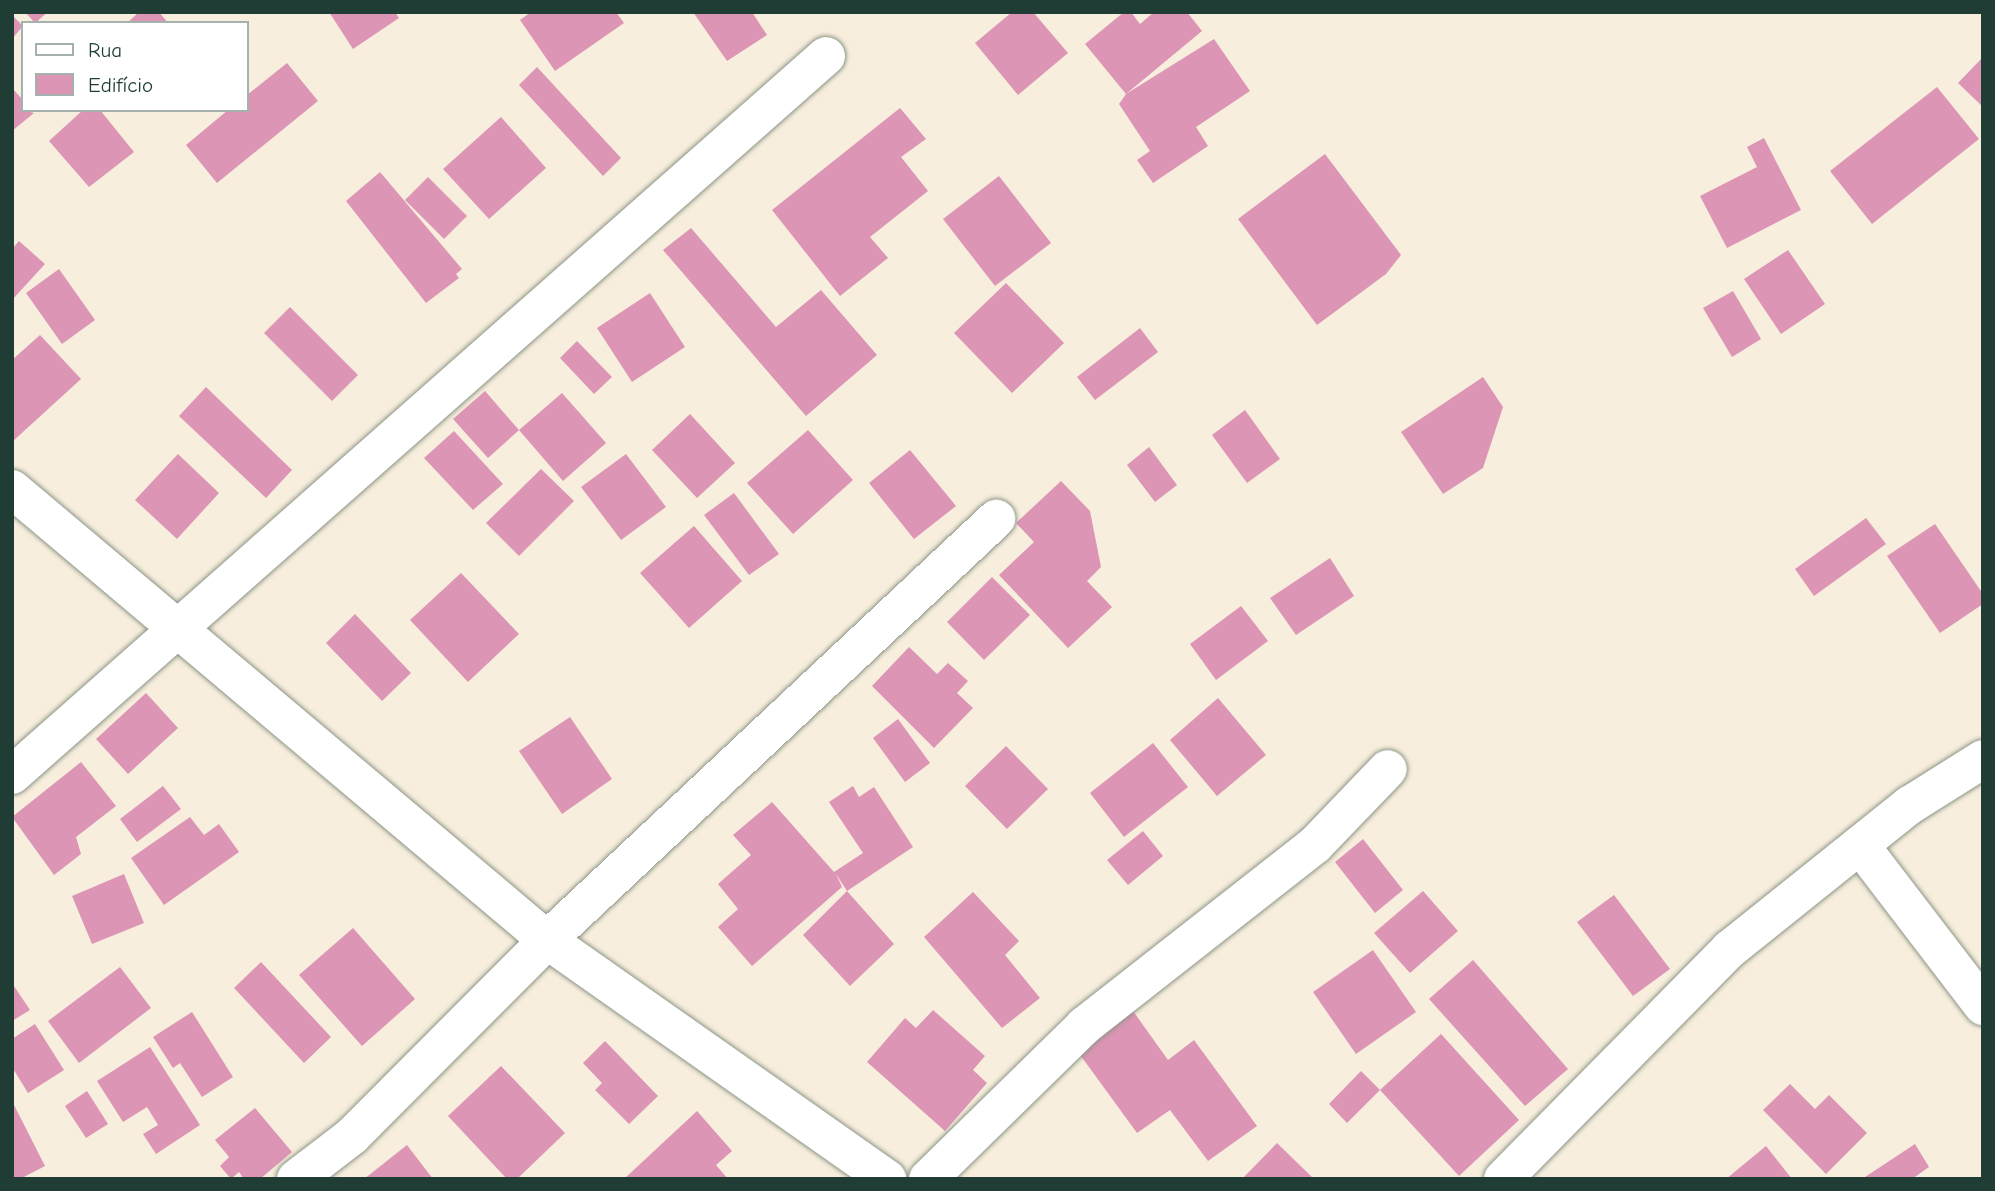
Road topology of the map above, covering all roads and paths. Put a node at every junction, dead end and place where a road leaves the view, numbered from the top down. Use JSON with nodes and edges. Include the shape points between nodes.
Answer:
{"nodes":[{"id":1,"x":826,"y":57,"type":"dead end"},
{"id":2,"x":12,"y":489,"type":"edge"},
{"id":3,"x":996,"y":519,"type":"dead end"},
{"id":4,"x":177,"y":627,"type":"junction"},
{"id":5,"x":1983,"y":759,"type":"edge"},
{"id":6,"x":1388,"y":769,"type":"dead end"},
{"id":7,"x":12,"y":775,"type":"edge"},
{"id":8,"x":1860,"y":845,"type":"junction"},
{"id":9,"x":547,"y":940,"type":"junction"},
{"id":10,"x":1983,"y":1006,"type":"edge"},
{"id":11,"x":296,"y":1179,"type":"edge"},
{"id":12,"x":887,"y":1179,"type":"edge"},
{"id":13,"x":928,"y":1179,"type":"edge"},
{"id":14,"x":1503,"y":1179,"type":"edge"}],
"edges":[{"from":1,"to":4,"type":"street"},
{"from":2,"to":4,"type":"street"},
{"from":3,"to":9,"type":"street"},
{"from":4,"to":7,"type":"street"},
{"from":4,"to":9,"type":"street"},
{"from":5,"to":8,"type":"street","via":[[1910,805]]},
{"from":6,"to":13,"type":"street","via":[[1315,845],[1083,1026]]},
{"from":8,"to":10,"type":"street"},
{"from":8,"to":14,"type":"street","via":[[1730,949]]},
{"from":9,"to":11,"type":"street","via":[[352,1136]]},
{"from":9,"to":12,"type":"street"}]}
